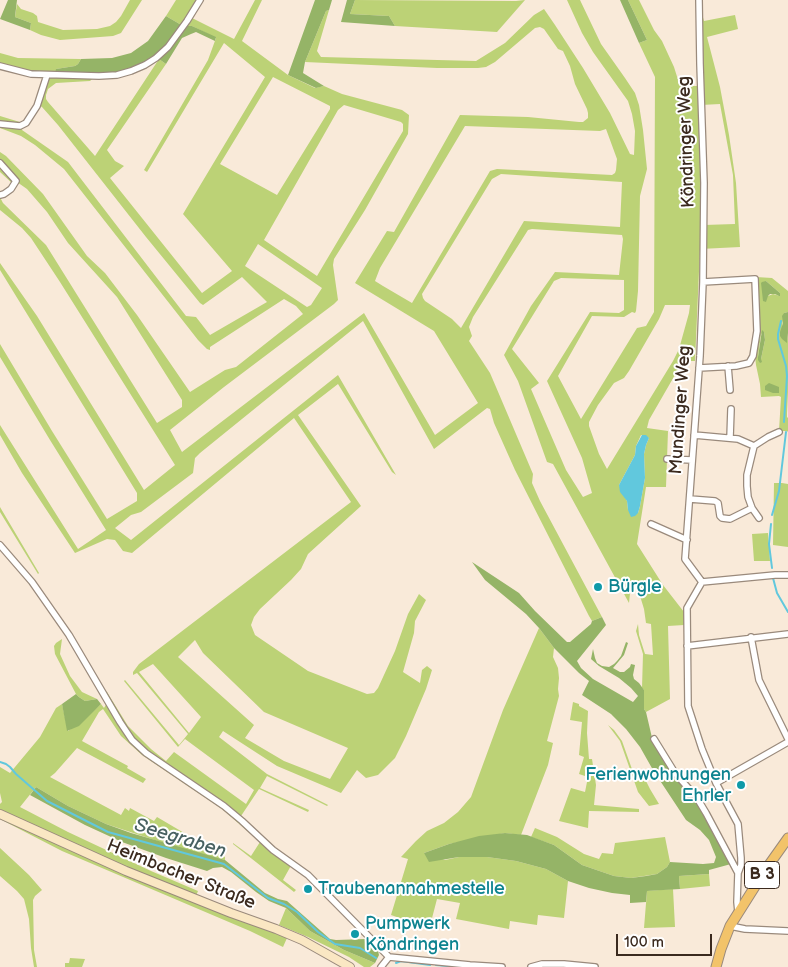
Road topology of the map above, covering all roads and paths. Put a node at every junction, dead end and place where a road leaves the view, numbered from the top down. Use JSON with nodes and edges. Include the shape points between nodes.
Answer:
{"nodes":[{"id":1,"x":200,"y":0,"type":"edge"},
{"id":2,"x":699,"y":0,"type":"edge"},
{"id":3,"x":0,"y":66,"type":"edge"},
{"id":4,"x":47,"y":74,"type":"junction"},
{"id":5,"x":0,"y":124,"type":"edge"},
{"id":6,"x":0,"y":163,"type":"edge"},
{"id":7,"x":0,"y":195,"type":"edge"},
{"id":8,"x":703,"y":282,"type":"junction"},
{"id":9,"x":728,"y":366,"type":"junction"},
{"id":10,"x":699,"y":368,"type":"junction"},
{"id":11,"x":730,"y":390,"type":"dead end"},
{"id":12,"x":731,"y":409,"type":"dead end"},
{"id":13,"x":779,"y":432,"type":"dead end"},
{"id":14,"x":694,"y":435,"type":"junction"},
{"id":15,"x":730,"y":438,"type":"junction"},
{"id":16,"x":754,"y":446,"type":"junction"},
{"id":17,"x":667,"y":459,"type":"dead end"},
{"id":18,"x":692,"y":460,"type":"junction"},
{"id":19,"x":690,"y":499,"type":"junction"},
{"id":20,"x":752,"y":508,"type":"junction"},
{"id":21,"x":759,"y":518,"type":"dead end"},
{"id":22,"x":651,"y":524,"type":"dead end"},
{"id":23,"x":687,"y":540,"type":"junction"},
{"id":24,"x":0,"y":545,"type":"edge"},
{"id":25,"x":788,"y":575,"type":"edge"},
{"id":26,"x":702,"y":582,"type":"junction"},
{"id":27,"x":788,"y":634,"type":"edge"},
{"id":28,"x":751,"y":638,"type":"junction"},
{"id":29,"x":687,"y":646,"type":"junction"},
{"id":30,"x":654,"y":739,"type":"dead end"},
{"id":31,"x":788,"y":741,"type":"edge"},
{"id":32,"x":716,"y":783,"type":"junction"},
{"id":33,"x":0,"y":814,"type":"edge"},
{"id":34,"x":788,"y":838,"type":"edge"},
{"id":35,"x":738,"y":873,"type":"junction"},
{"id":36,"x":738,"y":912,"type":"junction"},
{"id":37,"x":730,"y":926,"type":"junction"},
{"id":38,"x":788,"y":931,"type":"edge"},
{"id":39,"x":389,"y":957,"type":"junction"},
{"id":40,"x":350,"y":967,"type":"edge"},
{"id":41,"x":381,"y":967,"type":"edge"},
{"id":42,"x":502,"y":967,"type":"edge"},
{"id":43,"x":531,"y":967,"type":"edge"},
{"id":44,"x":595,"y":967,"type":"edge"},
{"id":45,"x":716,"y":967,"type":"edge"}],
"edges":[{"from":1,"to":4,"type":"street","via":[[168,47],[145,66],[99,76]]},
{"from":2,"to":8,"type":"street","name":"Köndringer Weg"},
{"from":3,"to":4,"type":"street","via":[[31,74]]},
{"from":4,"to":5,"type":"street","via":[[37,106],[26,123],[20,126]]},
{"from":6,"to":7,"type":"street","via":[[16,181]]},
{"from":8,"to":9,"type":"street","via":[[755,279],[753,356],[748,363]]},
{"from":8,"to":10,"type":"street","name":"Mundinger Weg"},
{"from":9,"to":10,"type":"street"},
{"from":9,"to":11,"type":"street"},
{"from":10,"to":14,"type":"street","name":"Mundinger Weg"},
{"from":12,"to":15,"type":"street"},
{"from":13,"to":16,"type":"street"},
{"from":14,"to":15,"type":"street"},
{"from":14,"to":18,"type":"street","name":"Mundinger Weg"},
{"from":15,"to":16,"type":"street"},
{"from":16,"to":20,"type":"street","via":[[746,475]]},
{"from":17,"to":18,"type":"street"},
{"from":18,"to":19,"type":"street","name":"Mundinger Weg"},
{"from":19,"to":20,"type":"street","via":[[715,501],[722,518],[730,519]]},
{"from":19,"to":23,"type":"street","name":"Mundinger Weg"},
{"from":20,"to":21,"type":"street"},
{"from":22,"to":23,"type":"street"},
{"from":23,"to":26,"type":"street","name":"Mundinger Weg","via":[[686,559]]},
{"from":24,"to":39,"type":"street","via":[[32,582],[69,635],[132,740],[224,806],[273,850],[308,875]]},
{"from":25,"to":26,"type":"street"},
{"from":26,"to":29,"type":"street","via":[[687,608]]},
{"from":27,"to":28,"type":"street"},
{"from":28,"to":29,"type":"street"},
{"from":28,"to":31,"type":"street","via":[[760,680]]},
{"from":29,"to":32,"type":"street","via":[[688,706]]},
{"from":30,"to":35,"type":"street","via":[[706,813]]},
{"from":31,"to":32,"type":"street"},
{"from":32,"to":35,"type":"street","via":[[738,824],[741,858]]},
{"from":33,"to":40,"type":"street","name":"Heimbacher Straße","via":[[126,871],[302,940]]},
{"from":34,"to":36,"type":"main road","number":"B 3"},
{"from":35,"to":36,"type":"street"},
{"from":36,"to":37,"type":"main road","number":"B 3"},
{"from":37,"to":38,"type":"street"},
{"from":37,"to":45,"type":"main road","number":"B 3"},
{"from":39,"to":41,"type":"street"},
{"from":39,"to":42,"type":"street"},
{"from":43,"to":44,"type":"street","via":[[564,964]]}]}
